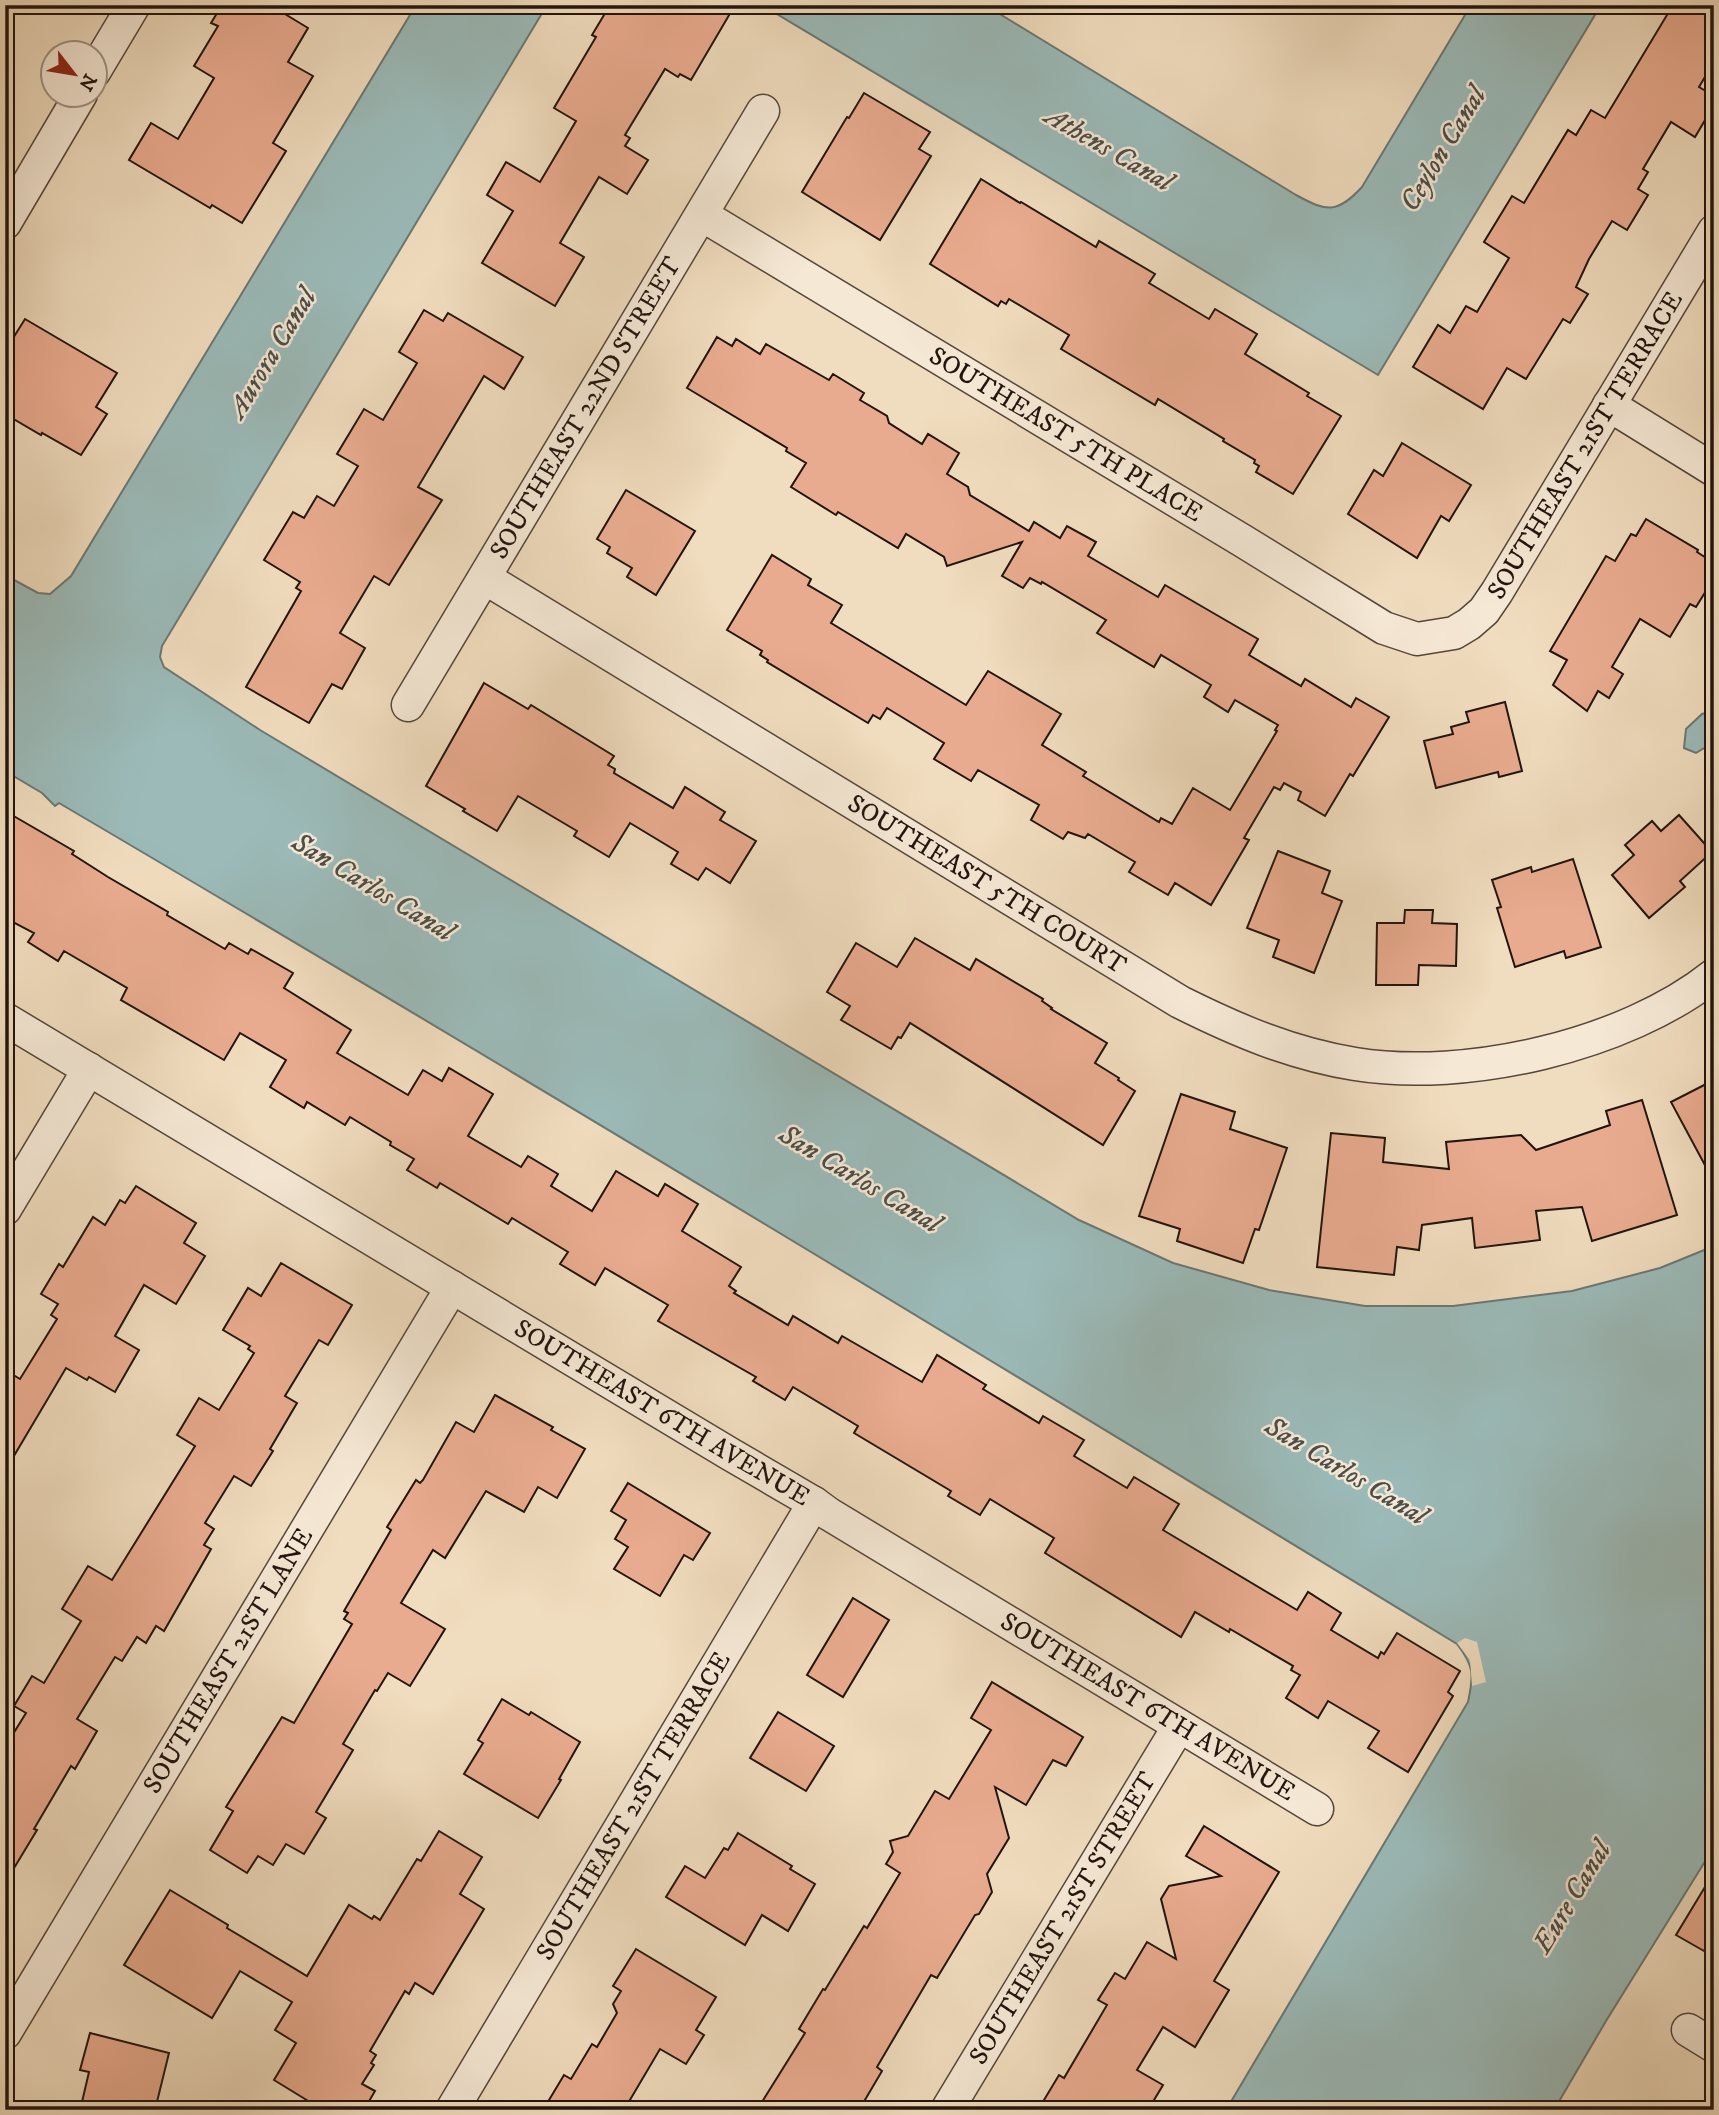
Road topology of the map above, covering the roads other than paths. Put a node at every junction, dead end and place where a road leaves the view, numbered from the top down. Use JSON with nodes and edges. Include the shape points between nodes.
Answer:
{"nodes":[{"id":1,"x":134,"y":5,"type":"edge"},
{"id":2,"x":108,"y":49,"type":"edge"},
{"id":3,"x":73,"y":108,"type":"edge"},
{"id":4,"x":763,"y":111,"type":"dead end"},
{"id":5,"x":702,"y":215,"type":"junction"},
{"id":6,"x":5,"y":223,"type":"edge"},
{"id":7,"x":1714,"y":231,"type":"edge"},
{"id":8,"x":1609,"y":405,"type":"junction"},
{"id":9,"x":1714,"y":470,"type":"edge"},
{"id":10,"x":485,"y":579,"type":"junction"},
{"id":11,"x":1436,"y":637,"type":"joint"},
{"id":12,"x":408,"y":705,"type":"dead end"},
{"id":13,"x":1714,"y":975,"type":"edge"},
{"id":14,"x":5,"y":1019,"type":"edge"},
{"id":15,"x":89,"y":1069,"type":"junction"},
{"id":16,"x":5,"y":1209,"type":"edge"},
{"id":17,"x":452,"y":1287,"type":"junction"},
{"id":18,"x":814,"y":1503,"type":"junction"},
{"id":19,"x":1180,"y":1726,"type":"junction"},
{"id":20,"x":1317,"y":1809,"type":"dead end"},
{"id":21,"x":5,"y":2033,"type":"edge"},
{"id":22,"x":452,"y":2110,"type":"edge"},
{"id":23,"x":947,"y":2110,"type":"edge"}],
"edges":[{"from":1,"to":2,"type":"street"},
{"from":3,"to":6,"type":"street"},
{"from":4,"to":5,"type":"street","name":"SOUTHEAST 22ND STREET"},
{"from":5,"to":10,"type":"street","name":"SOUTHEAST 22ND STREET"},
{"from":5,"to":11,"type":"street","name":"SOUTHEAST 5TH PLACE","via":[[1384,628],[1417,639]]},
{"from":7,"to":8,"type":"street","name":"SOUTHEAST 21ST TERRACE"},
{"from":8,"to":9,"type":"street"},
{"from":8,"to":11,"type":"street","name":"SOUTHEAST 21ST TERRACE","via":[[1484,611],[1454,633]]},
{"from":10,"to":12,"type":"street","name":"SOUTHEAST 22ND STREET"},
{"from":10,"to":13,"type":"street","name":"SOUTHEAST 5TH COURT","via":[[1180,1002],[1277,1045],[1355,1065],[1434,1069],[1482,1065],[1576,1044],[1622,1027],[1665,1007]]},
{"from":14,"to":15,"type":"street","name":"SOUTHEAST 6TH AVENUE"},
{"from":15,"to":16,"type":"street"},
{"from":15,"to":17,"type":"street","name":"SOUTHEAST 6TH AVENUE"},
{"from":17,"to":18,"type":"street","name":"SOUTHEAST 6TH AVENUE"},
{"from":17,"to":21,"type":"street","name":"SOUTHEAST 21ST LANE"},
{"from":18,"to":19,"type":"street","name":"SOUTHEAST 6TH AVENUE"},
{"from":18,"to":22,"type":"street","name":"SOUTHEAST 21ST TERRACE"},
{"from":19,"to":20,"type":"street","name":"SOUTHEAST 6TH AVENUE"},
{"from":19,"to":23,"type":"street","name":"SOUTHEAST 21ST STREET"}]}
